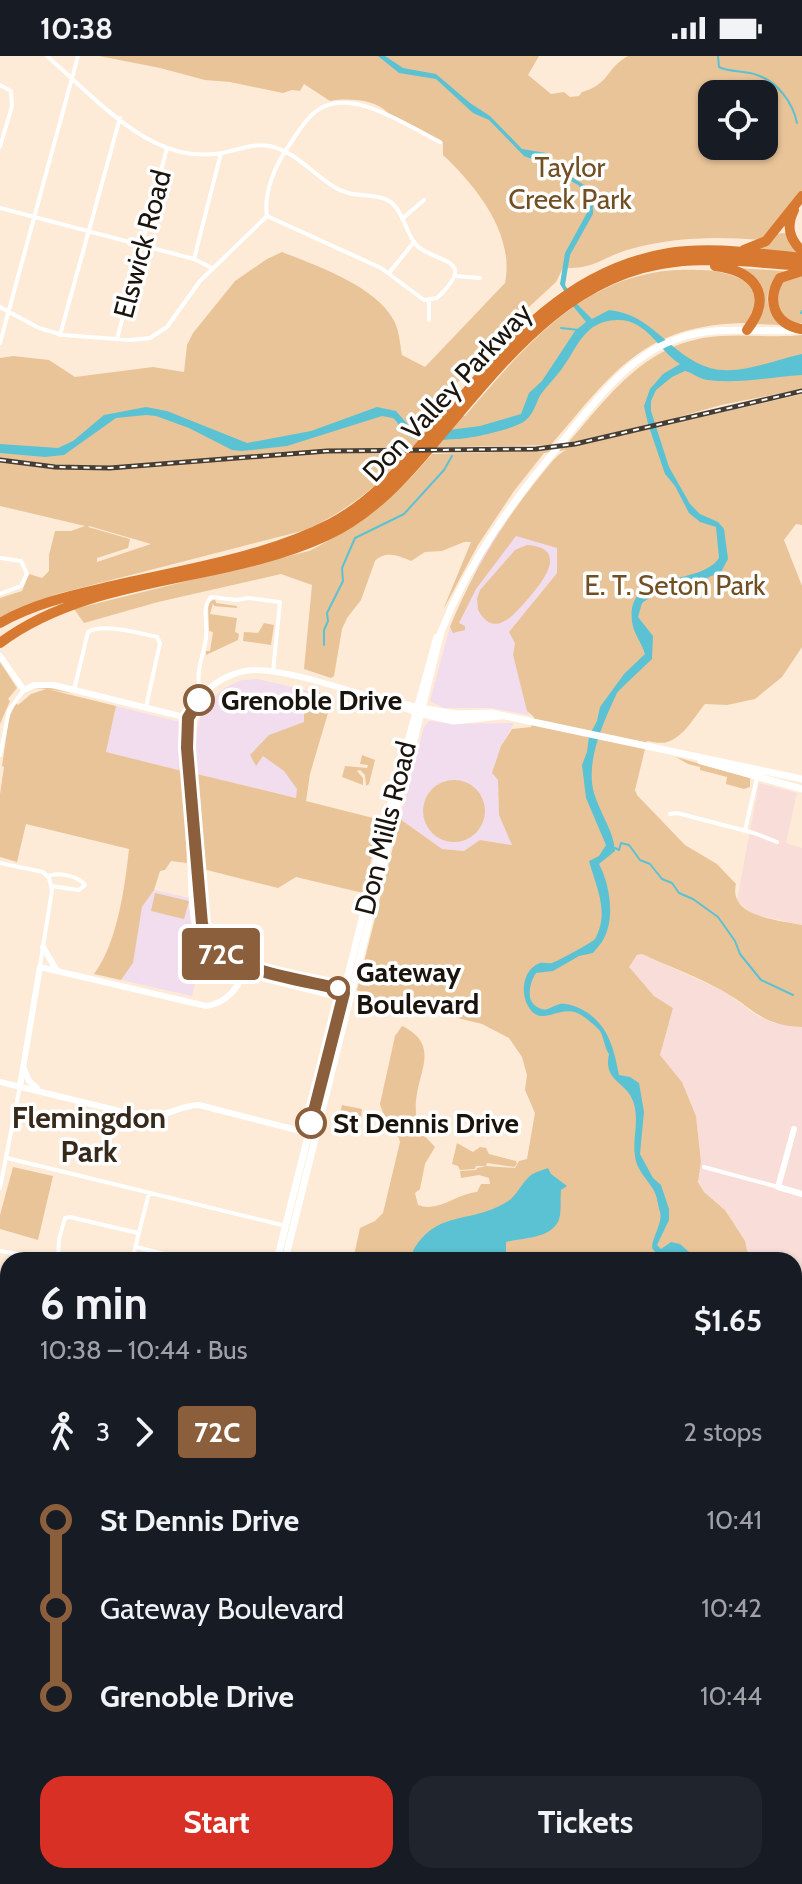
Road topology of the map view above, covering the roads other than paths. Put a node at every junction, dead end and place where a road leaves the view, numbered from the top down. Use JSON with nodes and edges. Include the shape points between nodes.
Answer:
{"nodes":[{"id":1,"x":47,"y":56,"type":"edge"},
{"id":2,"x":78,"y":56,"type":"edge"},
{"id":3,"x":72,"y":78,"type":"junction"},
{"id":4,"x":0,"y":85,"type":"edge"},
{"id":5,"x":120,"y":118,"type":"junction"},
{"id":6,"x":440,"y":142,"type":"dead end"},
{"id":7,"x":0,"y":147,"type":"edge"},
{"id":8,"x":167,"y":148,"type":"junction"},
{"id":9,"x":285,"y":152,"type":"junction"},
{"id":10,"x":221,"y":153,"type":"junction"},
{"id":11,"x":802,"y":198,"type":"edge"},
{"id":12,"x":424,"y":200,"type":"dead end"},
{"id":13,"x":0,"y":208,"type":"edge"},
{"id":14,"x":267,"y":216,"type":"junction"},
{"id":15,"x":35,"y":217,"type":"junction"},
{"id":16,"x":402,"y":219,"type":"junction"},
{"id":17,"x":88,"y":231,"type":"junction"},
{"id":18,"x":414,"y":242,"type":"junction"},
{"id":19,"x":141,"y":245,"type":"junction"},
{"id":20,"x":708,"y":251,"type":"junction"},
{"id":21,"x":802,"y":251,"type":"edge"},
{"id":22,"x":802,"y":258,"type":"edge"},
{"id":23,"x":194,"y":259,"type":"junction"},
{"id":24,"x":686,"y":261,"type":"junction"},
{"id":25,"x":212,"y":268,"type":"junction"},
{"id":26,"x":802,"y":269,"type":"edge"},
{"id":27,"x":389,"y":273,"type":"junction"},
{"id":28,"x":454,"y":276,"type":"junction"},
{"id":29,"x":480,"y":278,"type":"dead end"},
{"id":30,"x":581,"y":290,"type":"junction"},
{"id":31,"x":429,"y":301,"type":"junction"},
{"id":32,"x":0,"y":307,"type":"edge"},
{"id":33,"x":8,"y":311,"type":"junction"},
{"id":34,"x":429,"y":320,"type":"dead end"},
{"id":35,"x":801,"y":329,"type":"edge"},
{"id":36,"x":747,"y":330,"type":"junction"},
{"id":37,"x":60,"y":335,"type":"junction"},
{"id":38,"x":117,"y":340,"type":"junction"},
{"id":39,"x":0,"y":343,"type":"edge"},
{"id":40,"x":454,"y":413,"type":"junction"},
{"id":41,"x":0,"y":558,"type":"edge"},
{"id":42,"x":0,"y":594,"type":"edge"},
{"id":43,"x":0,"y":623,"type":"edge"},
{"id":44,"x":0,"y":643,"type":"edge"},
{"id":45,"x":2,"y":659,"type":"edge"},
{"id":46,"x":273,"y":672,"type":"junction"},
{"id":47,"x":209,"y":689,"type":"junction"},
{"id":48,"x":24,"y":690,"type":"junction"},
{"id":49,"x":74,"y":690,"type":"junction"},
{"id":50,"x":146,"y":707,"type":"junction"},
{"id":51,"x":419,"y":710,"type":"junction"},
{"id":52,"x":188,"y":718,"type":"junction"},
{"id":53,"x":0,"y":755,"type":"edge"},
{"id":54,"x":758,"y":774,"type":"junction"},
{"id":55,"x":802,"y":779,"type":"edge"},
{"id":56,"x":802,"y":789,"type":"edge"},
{"id":57,"x":670,"y":814,"type":"dead end"},
{"id":58,"x":745,"y":830,"type":"junction"},
{"id":59,"x":777,"y":842,"type":"dead end"},
{"id":60,"x":0,"y":863,"type":"edge"},
{"id":61,"x":40,"y":873,"type":"junction"},
{"id":62,"x":48,"y":876,"type":"junction"},
{"id":63,"x":51,"y":886,"type":"junction"},
{"id":64,"x":43,"y":947,"type":"junction"},
{"id":65,"x":40,"y":967,"type":"junction"},
{"id":66,"x":245,"y":970,"type":"junction"},
{"id":67,"x":57,"y":971,"type":"junction"},
{"id":68,"x":37,"y":986,"type":"junction"},
{"id":69,"x":344,"y":993,"type":"junction"},
{"id":70,"x":23,"y":1066,"type":"junction"},
{"id":71,"x":0,"y":1082,"type":"edge"},
{"id":72,"x":20,"y":1086,"type":"junction"},
{"id":73,"x":48,"y":1093,"type":"junction"},
{"id":74,"x":794,"y":1129,"type":"dead end"},
{"id":75,"x":312,"y":1134,"type":"junction"},
{"id":76,"x":7,"y":1158,"type":"junction"},
{"id":77,"x":704,"y":1167,"type":"dead end"},
{"id":78,"x":778,"y":1187,"type":"junction"},
{"id":79,"x":0,"y":1188,"type":"edge"},
{"id":80,"x":149,"y":1193,"type":"junction"},
{"id":81,"x":802,"y":1194,"type":"edge"},
{"id":82,"x":289,"y":1227,"type":"junction"},
{"id":83,"x":138,"y":1233,"type":"junction"},
{"id":84,"x":135,"y":1246,"type":"junction"},
{"id":85,"x":57,"y":1252,"type":"edge"},
{"id":86,"x":134,"y":1252,"type":"edge"},
{"id":87,"x":158,"y":1252,"type":"edge"},
{"id":88,"x":280,"y":1252,"type":"edge"},
{"id":89,"x":286,"y":1252,"type":"edge"}],
"edges":[{"from":1,"to":3,"type":"street"},
{"from":2,"to":3,"type":"street"},
{"from":3,"to":5,"type":"street"},
{"from":3,"to":15,"type":"street"},
{"from":4,"to":7,"type":"street","via":[[11,91],[13,101]]},
{"from":5,"to":8,"type":"street"},
{"from":5,"to":17,"type":"street"},
{"from":6,"to":9,"type":"street","via":[[364,105],[341,101],[316,111]]},
{"from":8,"to":10,"type":"street"},
{"from":8,"to":19,"type":"street","name":"Elswick Road"},
{"from":9,"to":10,"type":"street","via":[[253,146]]},
{"from":9,"to":14,"type":"street","via":[[274,173]]},
{"from":9,"to":16,"type":"street","via":[[342,192],[387,200]]},
{"from":10,"to":23,"type":"street"},
{"from":11,"to":20,"type":"highway","via":[[760,245]]},
{"from":11,"to":21,"type":"highway","via":[[789,224]]},
{"from":12,"to":16,"type":"street"},
{"from":13,"to":15,"type":"street"},
{"from":14,"to":25,"type":"street"},
{"from":14,"to":27,"type":"street"},
{"from":15,"to":17,"type":"street"},
{"from":15,"to":33,"type":"street"},
{"from":16,"to":18,"type":"street"},
{"from":17,"to":19,"type":"street"},
{"from":17,"to":37,"type":"street"},
{"from":18,"to":27,"type":"street"},
{"from":18,"to":28,"type":"street","via":[[447,260]]},
{"from":19,"to":23,"type":"street"},
{"from":19,"to":38,"type":"street","name":"Elswick Road"},
{"from":20,"to":22,"type":"highway","name":"Don Valley Parkway"},
{"from":20,"to":30,"type":"highway","name":"Don Valley Parkway","via":[[646,258],[613,269]]},
{"from":23,"to":25,"type":"street"},
{"from":24,"to":26,"type":"highway","name":"Don Valley Parkway"},
{"from":24,"to":30,"type":"highway","name":"Don Valley Parkway"},
{"from":24,"to":36,"type":"highway","via":[[732,269],[753,281],[760,301]]},
{"from":25,"to":38,"type":"street","via":[[162,331],[141,340]]},
{"from":26,"to":35,"type":"highway","via":[[780,278],[772,298],[781,320]]},
{"from":27,"to":31,"type":"street"},
{"from":28,"to":29,"type":"street"},
{"from":28,"to":31,"type":"street","via":[[448,288]]},
{"from":30,"to":40,"type":"highway","name":"Don Valley Parkway","via":[[559,304]]},
{"from":31,"to":34,"type":"street"},
{"from":32,"to":33,"type":"street"},
{"from":33,"to":37,"type":"street"},
{"from":33,"to":39,"type":"street"},
{"from":35,"to":36,"type":"main road","name":"Don Mills Road"},
{"from":36,"to":51,"type":"main road","name":"Don Mills Road","via":[[713,330],[651,351],[618,376],[575,425],[512,504],[467,575],[436,638]]},
{"from":37,"to":38,"type":"street"},
{"from":40,"to":43,"type":"highway","name":"Don Valley Parkway","via":[[378,491],[304,536],[79,593]]},
{"from":40,"to":44,"type":"highway","name":"Don Valley Parkway","via":[[421,459],[381,500],[307,545],[77,604]]},
{"from":41,"to":42,"type":"street","via":[[21,561],[27,574],[21,586]]},
{"from":45,"to":48,"type":"street"},
{"from":46,"to":47,"type":"street","via":[[243,671]]},
{"from":46,"to":47,"type":"street","via":[[280,602],[211,597],[198,677]]},
{"from":46,"to":51,"type":"street"},
{"from":47,"to":52,"type":"street"},
{"from":48,"to":49,"type":"street","via":[[43,684]]},
{"from":48,"to":53,"type":"street","via":[[9,710]]},
{"from":49,"to":50,"type":"street"},
{"from":49,"to":50,"type":"street","via":[[88,632],[132,631],[157,637],[160,643]]},
{"from":50,"to":52,"type":"street"},
{"from":51,"to":54,"type":"main road","via":[[507,716]]},
{"from":51,"to":69,"type":"main road","name":"Don Mills Road"},
{"from":51,"to":75,"type":"main road","name":"Don Mills Road"},
{"from":52,"to":66,"type":"street","via":[[202,924],[220,953]]},
{"from":54,"to":55,"type":"main road"},
{"from":54,"to":56,"type":"main road"},
{"from":54,"to":58,"type":"street"},
{"from":57,"to":58,"type":"street"},
{"from":58,"to":59,"type":"street"},
{"from":60,"to":61,"type":"street"},
{"from":61,"to":62,"type":"street"},
{"from":61,"to":63,"type":"street"},
{"from":62,"to":63,"type":"street"},
{"from":62,"to":63,"type":"street","via":[[59,874],[85,884],[79,890]]},
{"from":63,"to":64,"type":"street"},
{"from":64,"to":65,"type":"street"},
{"from":64,"to":67,"type":"street"},
{"from":65,"to":67,"type":"street"},
{"from":65,"to":68,"type":"street"},
{"from":66,"to":67,"type":"street","via":[[228,997],[206,1006]]},
{"from":66,"to":69,"type":"street"},
{"from":67,"to":68,"type":"street"},
{"from":68,"to":70,"type":"street"},
{"from":69,"to":75,"type":"main road","name":"Don Mills Road"},
{"from":70,"to":72,"type":"street"},
{"from":70,"to":73,"type":"street","via":[[31,1084]]},
{"from":71,"to":72,"type":"street"},
{"from":72,"to":73,"type":"street"},
{"from":72,"to":76,"type":"street"},
{"from":73,"to":75,"type":"street","via":[[147,1117],[199,1105]]},
{"from":74,"to":78,"type":"street"},
{"from":75,"to":82,"type":"main road","name":"Don Mills Road"},
{"from":76,"to":79,"type":"street"},
{"from":76,"to":80,"type":"street"},
{"from":77,"to":78,"type":"street"},
{"from":78,"to":81,"type":"street"},
{"from":80,"to":82,"type":"street"},
{"from":80,"to":83,"type":"street"},
{"from":82,"to":88,"type":"main road","name":"Don Mills Road"},
{"from":82,"to":89,"type":"main road","name":"Don Mills Road"},
{"from":83,"to":84,"type":"street"},
{"from":83,"to":85,"type":"street","via":[[65,1218]]},
{"from":84,"to":86,"type":"street"},
{"from":84,"to":87,"type":"street"}]}
